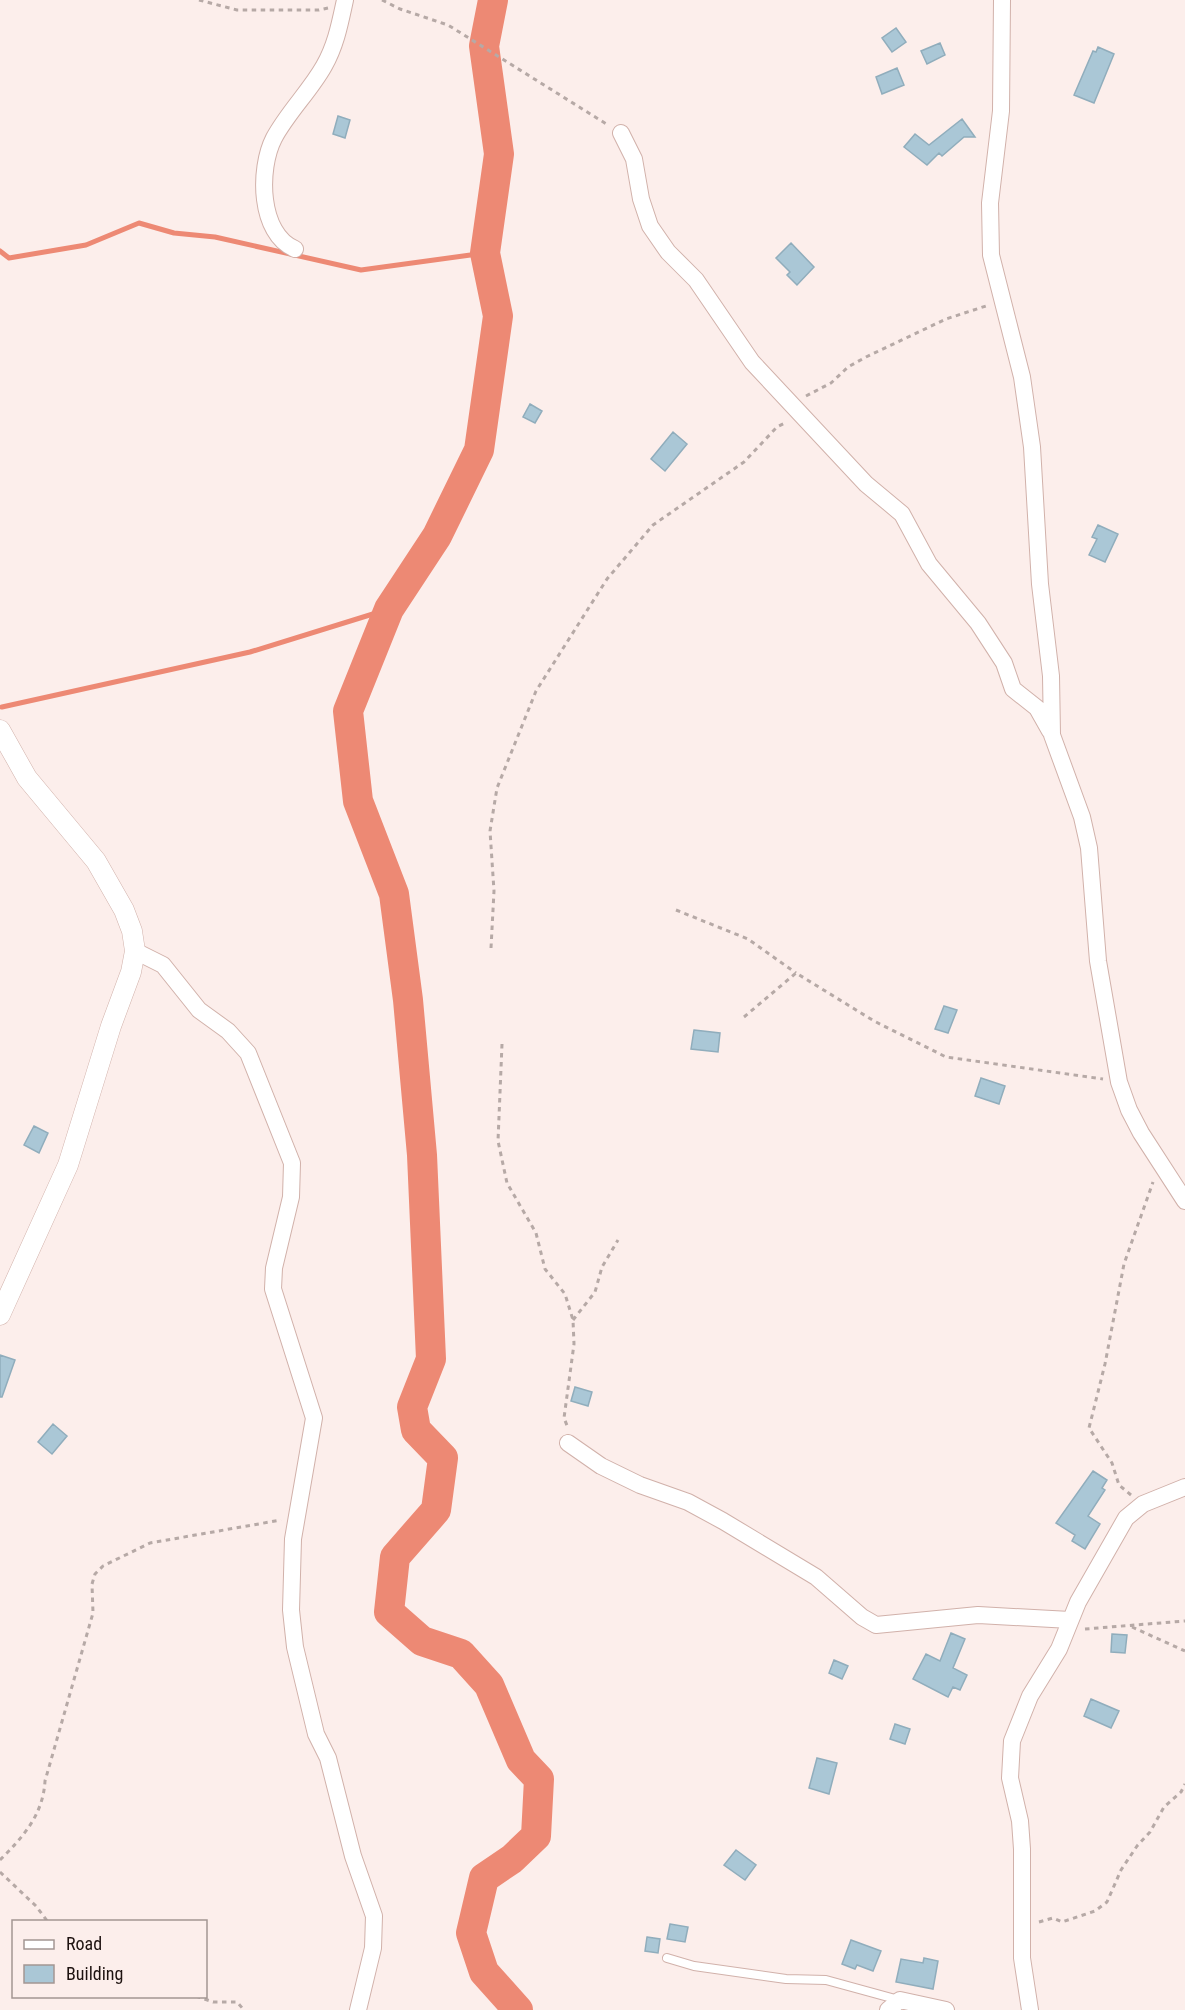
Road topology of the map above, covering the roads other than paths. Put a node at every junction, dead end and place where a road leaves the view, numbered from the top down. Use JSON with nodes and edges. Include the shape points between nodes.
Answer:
{"nodes":[{"id":1,"x":1002,"y":0,"type":"edge"},
{"id":2,"x":339,"y":3,"type":"edge"},
{"id":3,"x":621,"y":133,"type":"road end"},
{"id":4,"x":295,"y":249,"type":"dead end"},
{"id":5,"x":0,"y":730,"type":"edge"},
{"id":6,"x":1052,"y":735,"type":"junction"},
{"id":7,"x":135,"y":951,"type":"junction"},
{"id":8,"x":1185,"y":1201,"type":"edge"},
{"id":9,"x":0,"y":1315,"type":"edge"},
{"id":10,"x":568,"y":1443,"type":"road end"},
{"id":11,"x":1185,"y":1487,"type":"edge"},
{"id":12,"x":1068,"y":1627,"type":"junction"},
{"id":13,"x":667,"y":1958,"type":"dead end"},
{"id":14,"x":894,"y":2005,"type":"edge"},
{"id":15,"x":358,"y":2010,"type":"edge"},
{"id":16,"x":946,"y":2010,"type":"edge"},
{"id":17,"x":1030,"y":2010,"type":"edge"}],
"edges":[{"from":1,"to":6,"type":"street","via":[[1001,111],[990,203],[991,255],[1022,376],[1032,447],[1040,584],[1051,676]]},
{"from":2,"to":4,"type":"street","via":[[334,45],[274,139],[267,159],[268,218],[275,234]]},
{"from":3,"to":6,"type":"street","via":[[634,159],[650,226],[668,252],[709,298],[752,362],[866,484],[902,514],[929,564],[978,623],[1004,663],[1013,689],[1037,708]]},
{"from":5,"to":7,"type":"street","via":[[27,778],[96,861],[124,910]]},
{"from":6,"to":8,"type":"street","via":[[1089,848],[1098,960],[1119,1082],[1129,1110]]},
{"from":7,"to":9,"type":"street","via":[[68,1165]]},
{"from":7,"to":15,"type":"street","via":[[163,965],[199,1010],[228,1031],[248,1053],[292,1163],[291,1197],[274,1268],[273,1289],[314,1418],[293,1539],[291,1610],[295,1647],[316,1734],[328,1758],[353,1856],[374,1916],[374,1948]]},
{"from":10,"to":12,"type":"street","via":[[601,1466],[723,1521],[816,1577],[862,1617],[876,1624],[978,1615]]},
{"from":11,"to":12,"type":"street","via":[[1143,1504],[1126,1518]]},
{"from":12,"to":17,"type":"street","via":[[1030,1696],[1009,1755],[1020,1830],[1021,1930]]},
{"from":13,"to":14,"type":"lane","via":[[694,1966],[786,1979],[826,1980]]},
{"from":14,"to":16,"type":"street"}]}
